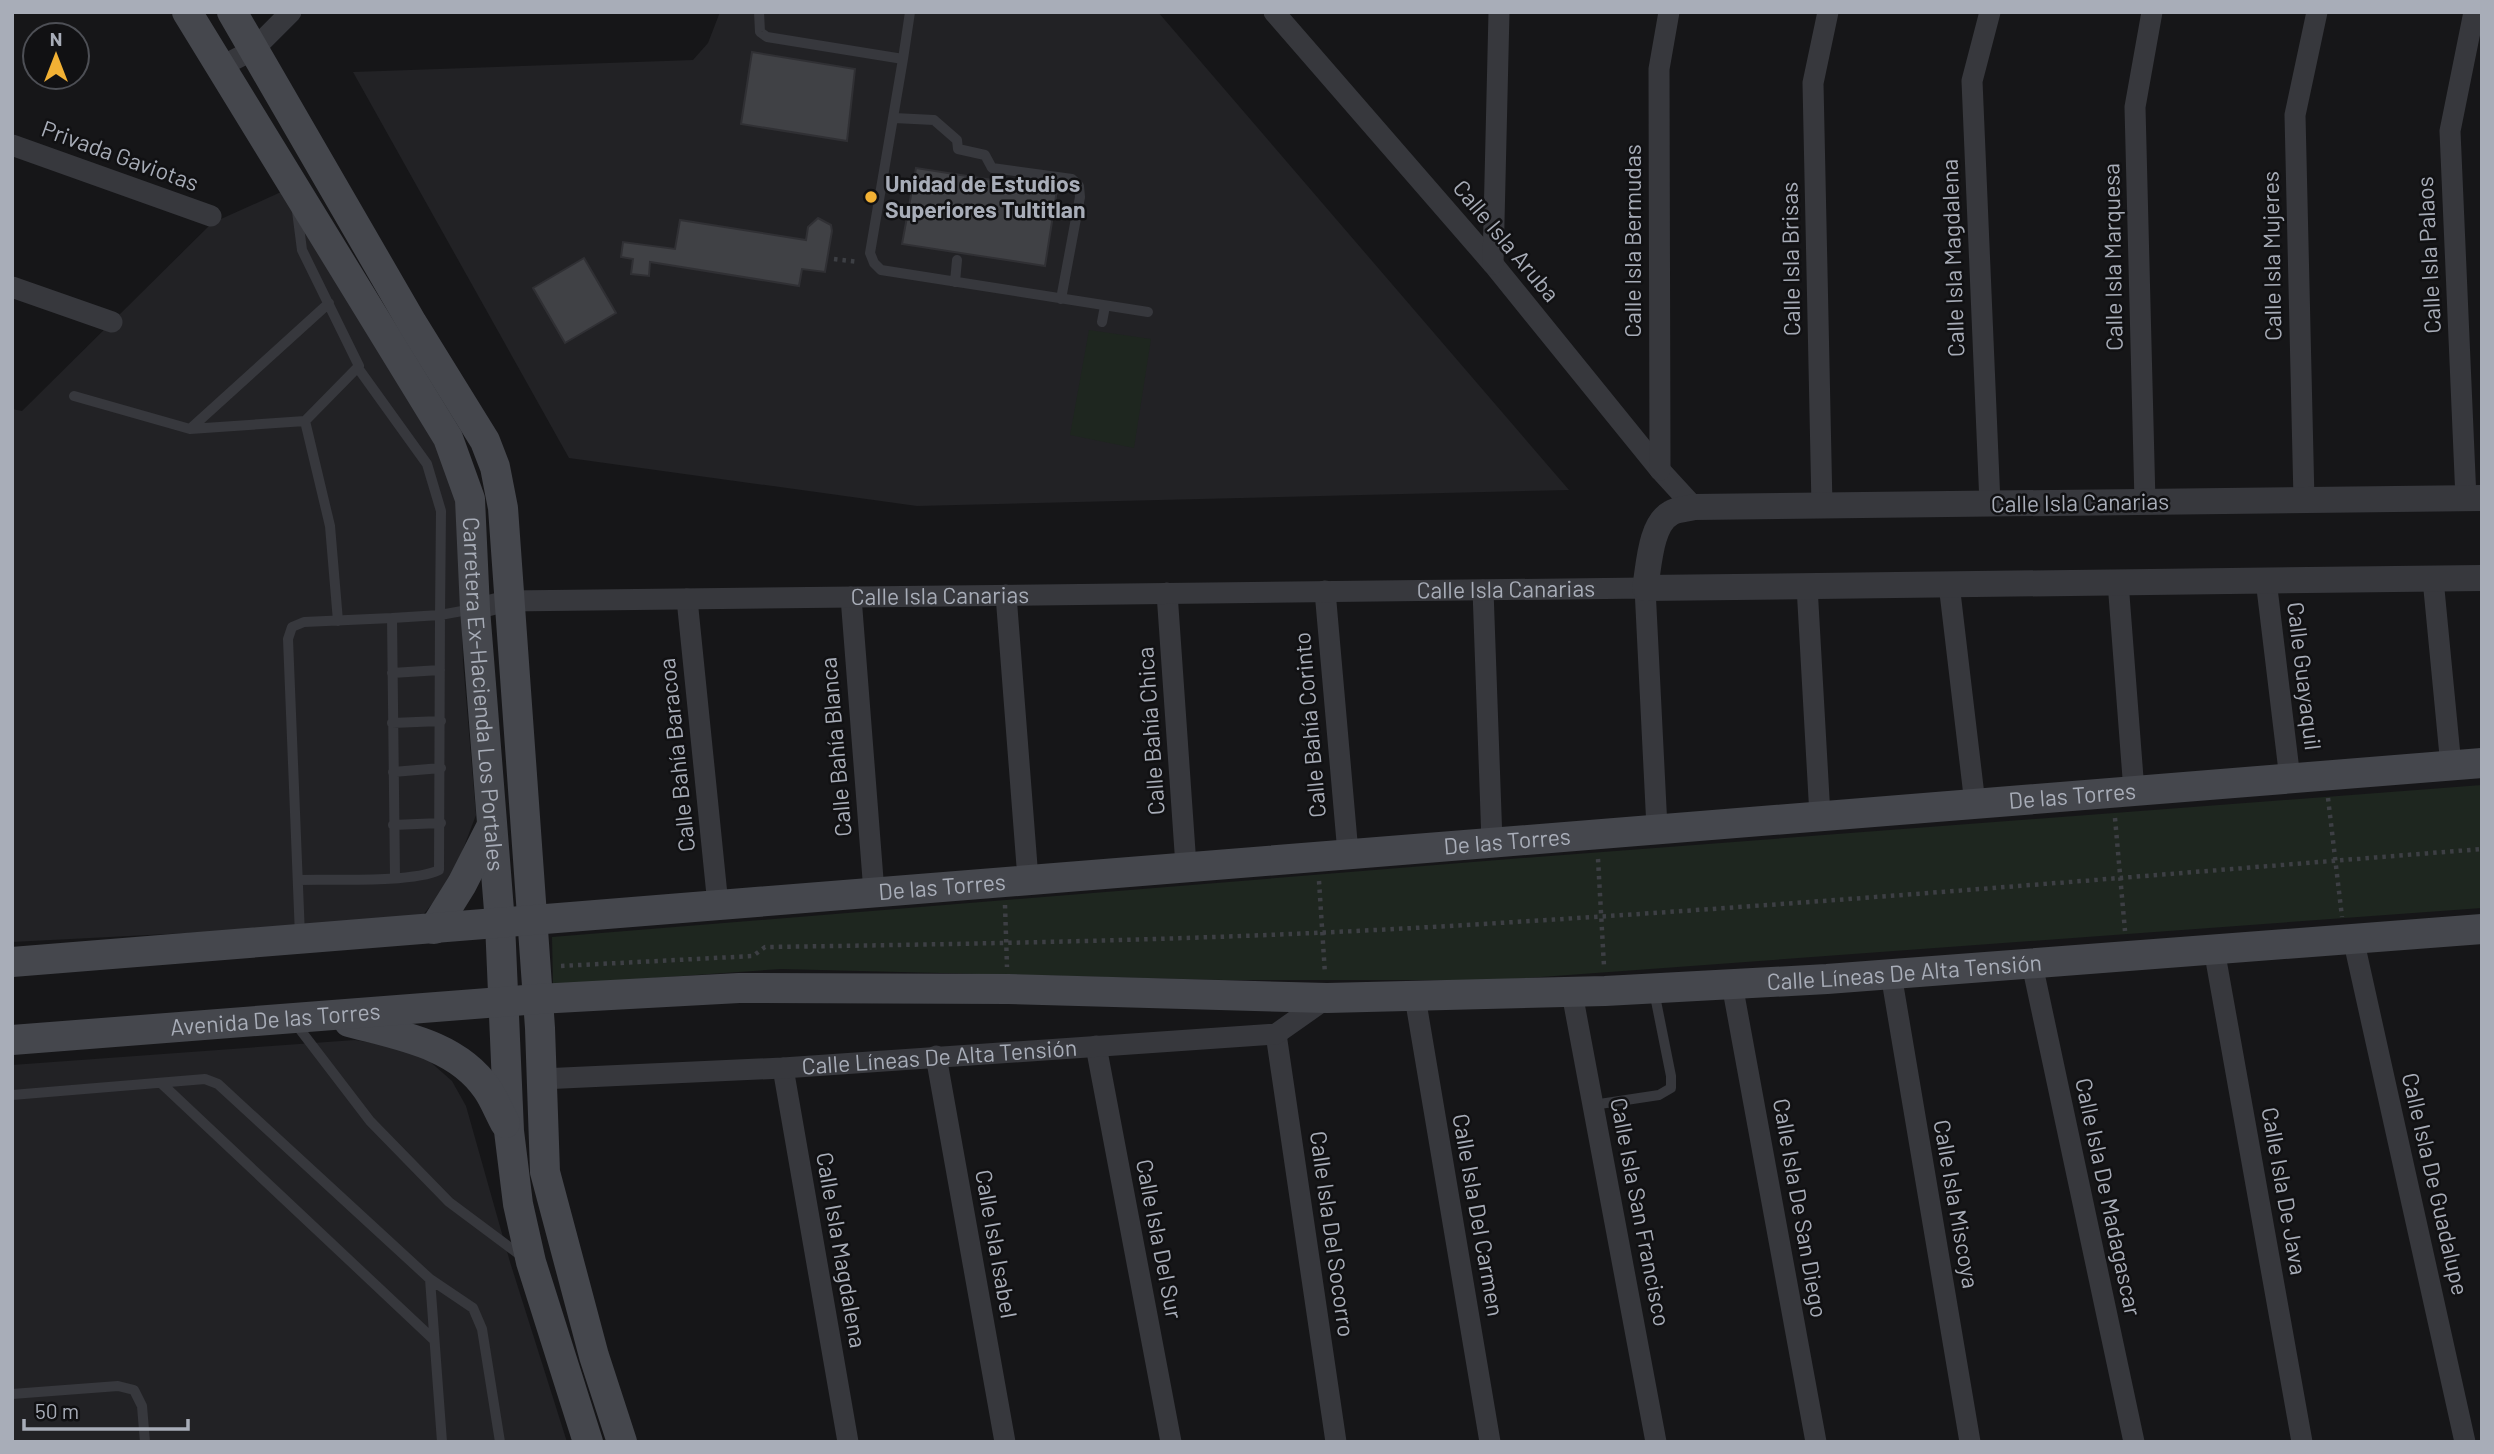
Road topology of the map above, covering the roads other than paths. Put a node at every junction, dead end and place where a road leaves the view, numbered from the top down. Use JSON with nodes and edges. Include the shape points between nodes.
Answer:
{"nodes":[{"id":1,"x":187,"y":12,"type":"edge"},
{"id":2,"x":232,"y":12,"type":"edge"},
{"id":3,"x":291,"y":12,"type":"edge"},
{"id":4,"x":759,"y":12,"type":"edge"},
{"id":5,"x":910,"y":12,"type":"edge"},
{"id":6,"x":1274,"y":12,"type":"edge"},
{"id":7,"x":1499,"y":12,"type":"edge"},
{"id":8,"x":1669,"y":12,"type":"edge"},
{"id":9,"x":1828,"y":12,"type":"edge"},
{"id":10,"x":1990,"y":12,"type":"edge"},
{"id":11,"x":2152,"y":12,"type":"edge"},
{"id":12,"x":2317,"y":12,"type":"edge"},
{"id":13,"x":2474,"y":12,"type":"edge"},
{"id":14,"x":253,"y":50,"type":"junction"},
{"id":15,"x":903,"y":59,"type":"junction"},
{"id":16,"x":220,"y":67,"type":"junction"},
{"id":17,"x":273,"y":85,"type":"junction"},
{"id":18,"x":242,"y":106,"type":"junction"},
{"id":19,"x":894,"y":118,"type":"junction"},
{"id":20,"x":12,"y":145,"type":"edge"},
{"id":21,"x":958,"y":149,"type":"junction"},
{"id":22,"x":956,"y":162,"type":"dead end"},
{"id":23,"x":295,"y":192,"type":"junction"},
{"id":24,"x":211,"y":216,"type":"dead end"},
{"id":25,"x":957,"y":260,"type":"dead end"},
{"id":26,"x":1493,"y":264,"type":"junction"},
{"id":27,"x":955,"y":282,"type":"junction"},
{"id":28,"x":12,"y":287,"type":"edge"},
{"id":29,"x":1061,"y":299,"type":"junction"},
{"id":30,"x":328,"y":303,"type":"junction"},
{"id":31,"x":1105,"y":306,"type":"junction"},
{"id":32,"x":1148,"y":312,"type":"dead end"},
{"id":33,"x":112,"y":322,"type":"dead end"},
{"id":34,"x":1102,"y":322,"type":"dead end"},
{"id":35,"x":358,"y":368,"type":"junction"},
{"id":36,"x":74,"y":396,"type":"dead end"},
{"id":37,"x":305,"y":421,"type":"junction"},
{"id":38,"x":190,"y":429,"type":"junction"},
{"id":39,"x":1660,"y":470,"type":"junction"},
{"id":40,"x":2474,"y":498,"type":"edge"},
{"id":41,"x":2304,"y":500,"type":"junction"},
{"id":42,"x":2145,"y":502,"type":"junction"},
{"id":43,"x":1990,"y":504,"type":"junction"},
{"id":44,"x":1822,"y":506,"type":"junction"},
{"id":45,"x":1693,"y":507,"type":"junction"},
{"id":46,"x":2482,"y":578,"type":"edge"},
{"id":47,"x":2433,"y":579,"type":"junction"},
{"id":48,"x":2266,"y":580,"type":"junction"},
{"id":49,"x":2118,"y":582,"type":"junction"},
{"id":50,"x":1949,"y":584,"type":"junction"},
{"id":51,"x":1807,"y":586,"type":"junction"},
{"id":52,"x":1645,"y":588,"type":"junction"},
{"id":53,"x":1483,"y":590,"type":"junction"},
{"id":54,"x":1325,"y":592,"type":"junction"},
{"id":55,"x":1167,"y":593,"type":"junction"},
{"id":56,"x":1006,"y":596,"type":"junction"},
{"id":57,"x":851,"y":597,"type":"junction"},
{"id":58,"x":687,"y":599,"type":"junction"},
{"id":59,"x":507,"y":601,"type":"junction"},
{"id":60,"x":475,"y":609,"type":"junction"},
{"id":61,"x":440,"y":615,"type":"junction"},
{"id":62,"x":392,"y":618,"type":"junction"},
{"id":63,"x":338,"y":621,"type":"junction"},
{"id":64,"x":440,"y":670,"type":"junction"},
{"id":65,"x":392,"y":673,"type":"junction"},
{"id":66,"x":441,"y":720,"type":"junction"},
{"id":67,"x":392,"y":723,"type":"junction"},
{"id":68,"x":2482,"y":763,"type":"edge"},
{"id":69,"x":2451,"y":765,"type":"junction"},
{"id":70,"x":441,"y":768,"type":"junction"},
{"id":71,"x":393,"y":772,"type":"junction"},
{"id":72,"x":2290,"y":779,"type":"junction"},
{"id":73,"x":2123,"y":792,"type":"junction"},
{"id":74,"x":1975,"y":804,"type":"junction"},
{"id":75,"x":1820,"y":816,"type":"junction"},
{"id":76,"x":441,"y":822,"type":"junction"},
{"id":77,"x":492,"y":824,"type":"junction"},
{"id":78,"x":393,"y":825,"type":"junction"},
{"id":79,"x":1657,"y":828,"type":"junction"},
{"id":80,"x":1492,"y":842,"type":"junction"},
{"id":81,"x":1348,"y":853,"type":"junction"},
{"id":82,"x":1186,"y":866,"type":"junction"},
{"id":83,"x":395,"y":877,"type":"junction"},
{"id":84,"x":298,"y":880,"type":"junction"},
{"id":85,"x":1016,"y":880,"type":"junction"},
{"id":86,"x":874,"y":892,"type":"junction"},
{"id":87,"x":718,"y":905,"type":"junction"},
{"id":88,"x":532,"y":921,"type":"junction"},
{"id":89,"x":500,"y":923,"type":"junction"},
{"id":90,"x":434,"y":929,"type":"junction"},
{"id":91,"x":2482,"y":929,"type":"edge"},
{"id":92,"x":2349,"y":939,"type":"junction"},
{"id":93,"x":300,"y":940,"type":"junction"},
{"id":94,"x":2214,"y":949,"type":"junction"},
{"id":95,"x":12,"y":962,"type":"edge"},
{"id":96,"x":2032,"y":964,"type":"junction"},
{"id":97,"x":1891,"y":974,"type":"junction"},
{"id":98,"x":1732,"y":984,"type":"junction"},
{"id":99,"x":1653,"y":989,"type":"junction"},
{"id":100,"x":1572,"y":993,"type":"junction"},
{"id":101,"x":1415,"y":997,"type":"junction"},
{"id":102,"x":1327,"y":998,"type":"junction"},
{"id":103,"x":538,"y":999,"type":"junction"},
{"id":104,"x":505,"y":1002,"type":"junction"},
{"id":105,"x":325,"y":1016,"type":"junction"},
{"id":106,"x":291,"y":1018,"type":"junction"},
{"id":107,"x":1276,"y":1034,"type":"junction"},
{"id":108,"x":12,"y":1040,"type":"edge"},
{"id":109,"x":1096,"y":1046,"type":"junction"},
{"id":110,"x":936,"y":1056,"type":"junction"},
{"id":111,"x":783,"y":1068,"type":"junction"},
{"id":112,"x":541,"y":1079,"type":"junction"},
{"id":113,"x":160,"y":1083,"type":"junction"},
{"id":114,"x":12,"y":1095,"type":"edge"},
{"id":115,"x":1593,"y":1105,"type":"junction"},
{"id":116,"x":509,"y":1131,"type":"junction"},
{"id":117,"x":531,"y":1262,"type":"junction"},
{"id":118,"x":430,"y":1279,"type":"junction"},
{"id":119,"x":433,"y":1339,"type":"junction"},
{"id":120,"x":594,"y":1356,"type":"junction"},
{"id":121,"x":563,"y":1364,"type":"junction"},
{"id":122,"x":12,"y":1394,"type":"edge"},
{"id":123,"x":145,"y":1442,"type":"edge"},
{"id":124,"x":442,"y":1442,"type":"edge"},
{"id":125,"x":500,"y":1442,"type":"edge"},
{"id":126,"x":588,"y":1442,"type":"edge"},
{"id":127,"x":622,"y":1442,"type":"edge"},
{"id":128,"x":848,"y":1442,"type":"edge"},
{"id":129,"x":1005,"y":1442,"type":"edge"},
{"id":130,"x":1171,"y":1442,"type":"edge"},
{"id":131,"x":1336,"y":1442,"type":"edge"},
{"id":132,"x":1490,"y":1442,"type":"edge"},
{"id":133,"x":1656,"y":1442,"type":"edge"},
{"id":134,"x":1816,"y":1442,"type":"edge"},
{"id":135,"x":1970,"y":1442,"type":"edge"},
{"id":136,"x":2134,"y":1442,"type":"edge"},
{"id":137,"x":2302,"y":1442,"type":"edge"},
{"id":138,"x":2465,"y":1442,"type":"edge"}],
"edges":[{"from":1,"to":16,"type":"main road","name":"Carretera Ex-Hacienda Los Portales"},
{"from":2,"to":14,"type":"main road","name":"Carretera Ex-Hacienda Los Portales"},
{"from":3,"to":14,"type":"street"},
{"from":4,"to":15,"type":"lane","via":[[760,32],[768,37]]},
{"from":5,"to":15,"type":"lane"},
{"from":6,"to":26,"type":"street","name":"Calle Isla Aruba"},
{"from":7,"to":26,"type":"street"},
{"from":8,"to":39,"type":"street","name":"Calle Isla Bermudas","via":[[1659,69]]},
{"from":9,"to":44,"type":"street","name":"Calle Isla Brisas","via":[[1813,83]]},
{"from":10,"to":43,"type":"street","name":"Calle Isla Magdalena","via":[[1972,81]]},
{"from":11,"to":42,"type":"street","name":"Calle Isla Marquesa","via":[[2135,107]]},
{"from":12,"to":41,"type":"street","name":"Calle Isla Mujeres","via":[[2295,115]]},
{"from":13,"to":40,"type":"street","name":"Calle Isla Palaos","via":[[2449,131]]},
{"from":14,"to":16,"type":"street"},
{"from":14,"to":17,"type":"main road","name":"Carretera Ex-Hacienda Los Portales"},
{"from":15,"to":19,"type":"lane"},
{"from":16,"to":18,"type":"main road","name":"Carretera Ex-Hacienda Los Portales"},
{"from":17,"to":18,"type":"street"},
{"from":17,"to":59,"type":"main road","name":"Carretera Ex-Hacienda Los Portales","via":[[485,441],[503,508]]},
{"from":18,"to":23,"type":"main road","name":"Carretera Ex-Hacienda Los Portales"},
{"from":19,"to":21,"type":"lane","via":[[934,120],[957,140]]},
{"from":19,"to":27,"type":"lane","via":[[870,253],[881,270]]},
{"from":20,"to":24,"type":"street","name":"Privada Gaviotas"},
{"from":21,"to":22,"type":"lane"},
{"from":21,"to":29,"type":"lane","via":[[985,155],[992,168],[1072,179],[1079,186]]},
{"from":23,"to":30,"type":"lane","via":[[302,250]]},
{"from":23,"to":60,"type":"main road","name":"Carretera Ex-Hacienda Los Portales","via":[[448,438],[470,499]]},
{"from":25,"to":27,"type":"lane"},
{"from":26,"to":39,"type":"street","name":"Calle Isla Aruba"},
{"from":27,"to":29,"type":"lane"},
{"from":28,"to":33,"type":"street"},
{"from":29,"to":31,"type":"lane"},
{"from":30,"to":35,"type":"lane"},
{"from":30,"to":38,"type":"lane"},
{"from":31,"to":32,"type":"lane"},
{"from":31,"to":34,"type":"lane"},
{"from":35,"to":37,"type":"lane"},
{"from":35,"to":61,"type":"lane","via":[[427,464],[441,511]]},
{"from":36,"to":38,"type":"lane"},
{"from":37,"to":38,"type":"lane"},
{"from":37,"to":63,"type":"lane","via":[[330,526]]},
{"from":39,"to":45,"type":"street","name":"Calle Isla Aruba"},
{"from":40,"to":41,"type":"street","name":"Calle Isla Canarias"},
{"from":41,"to":42,"type":"street","name":"Calle Isla Canarias"},
{"from":42,"to":43,"type":"street","name":"Calle Isla Canarias"},
{"from":43,"to":44,"type":"street","name":"Calle Isla Canarias"},
{"from":44,"to":45,"type":"street","name":"Calle Isla Canarias"},
{"from":45,"to":52,"type":"street","name":"Calle Isla Canarias","via":[[1663,519]]},
{"from":46,"to":47,"type":"street"},
{"from":47,"to":48,"type":"street"},
{"from":47,"to":69,"type":"street"},
{"from":48,"to":49,"type":"street"},
{"from":48,"to":72,"type":"street","name":"Calle Guayaquil"},
{"from":49,"to":50,"type":"street"},
{"from":49,"to":73,"type":"street"},
{"from":50,"to":51,"type":"street"},
{"from":50,"to":74,"type":"street"},
{"from":51,"to":52,"type":"street"},
{"from":51,"to":75,"type":"street"},
{"from":52,"to":53,"type":"street","name":"Calle Isla Canarias"},
{"from":52,"to":79,"type":"street"},
{"from":53,"to":54,"type":"street","name":"Calle Isla Canarias"},
{"from":53,"to":80,"type":"street"},
{"from":54,"to":55,"type":"street","name":"Calle Isla Canarias"},
{"from":54,"to":81,"type":"street","name":"Calle Bahía Corinto"},
{"from":55,"to":56,"type":"street","name":"Calle Isla Canarias"},
{"from":55,"to":82,"type":"street","name":"Calle Bahía Chica"},
{"from":56,"to":57,"type":"street","name":"Calle Isla Canarias"},
{"from":56,"to":85,"type":"street"},
{"from":57,"to":58,"type":"street","name":"Calle Isla Canarias"},
{"from":57,"to":86,"type":"street","name":"Calle Bahía Blanca"},
{"from":58,"to":59,"type":"street","name":"Calle Isla Canarias"},
{"from":58,"to":87,"type":"street","name":"Calle Bahía Baracoa"},
{"from":59,"to":60,"type":"street","name":"Calle Isla Canarias"},
{"from":59,"to":88,"type":"main road","name":"Carretera Ex-Hacienda Los Portales"},
{"from":60,"to":61,"type":"lane"},
{"from":60,"to":77,"type":"main road","name":"Carretera Ex-Hacienda Los Portales"},
{"from":61,"to":62,"type":"lane"},
{"from":61,"to":64,"type":"lane"},
{"from":62,"to":63,"type":"lane"},
{"from":62,"to":65,"type":"lane"},
{"from":63,"to":84,"type":"lane","via":[[304,622],[292,627],[288,639]]},
{"from":64,"to":65,"type":"lane"},
{"from":64,"to":66,"type":"lane"},
{"from":65,"to":67,"type":"lane"},
{"from":66,"to":67,"type":"lane"},
{"from":66,"to":70,"type":"lane"},
{"from":67,"to":71,"type":"lane"},
{"from":68,"to":69,"type":"main road","name":"De las Torres"},
{"from":69,"to":72,"type":"main road","name":"De las Torres"},
{"from":70,"to":71,"type":"lane"},
{"from":70,"to":76,"type":"lane"},
{"from":71,"to":78,"type":"lane"},
{"from":72,"to":73,"type":"main road","name":"De las Torres"},
{"from":73,"to":74,"type":"main road","name":"De las Torres"},
{"from":74,"to":75,"type":"main road","name":"De las Torres"},
{"from":75,"to":79,"type":"main road","name":"De las Torres"},
{"from":76,"to":78,"type":"lane"},
{"from":76,"to":83,"type":"lane","via":[[439,870]]},
{"from":77,"to":89,"type":"main road","name":"Carretera Ex-Hacienda Los Portales"},
{"from":77,"to":90,"type":"main road"},
{"from":78,"to":83,"type":"lane"},
{"from":79,"to":80,"type":"main road","name":"De las Torres"},
{"from":80,"to":81,"type":"main road","name":"De las Torres"},
{"from":81,"to":82,"type":"main road","name":"De las Torres"},
{"from":82,"to":85,"type":"main road","name":"De las Torres"},
{"from":83,"to":84,"type":"lane"},
{"from":84,"to":93,"type":"lane"},
{"from":85,"to":86,"type":"main road","name":"De las Torres"},
{"from":86,"to":87,"type":"main road","name":"De las Torres"},
{"from":87,"to":88,"type":"main road","name":"De las Torres"},
{"from":88,"to":89,"type":"main road"},
{"from":88,"to":103,"type":"main road","name":"Carretera Ex-Hacienda Los Portales"},
{"from":89,"to":90,"type":"main road"},
{"from":89,"to":104,"type":"main road","name":"Carretera Ex-Hacienda Los Portales"},
{"from":90,"to":93,"type":"main road"},
{"from":91,"to":92,"type":"main road","name":"Calle Líneas De Alta Tensión"},
{"from":92,"to":94,"type":"main road","name":"Calle Líneas De Alta Tensión"},
{"from":92,"to":138,"type":"street","name":"Calle Isla De Guadalupe"},
{"from":93,"to":95,"type":"main road"},
{"from":94,"to":96,"type":"main road","name":"Calle Líneas De Alta Tensión"},
{"from":94,"to":137,"type":"street","name":"Calle Isla De Java"},
{"from":96,"to":97,"type":"main road","name":"Calle Líneas De Alta Tensión"},
{"from":96,"to":136,"type":"street","name":"Calle Isla De Madagascar"},
{"from":97,"to":98,"type":"main road","name":"Calle Líneas De Alta Tensión"},
{"from":97,"to":135,"type":"street","name":"Calle Isla Miscoya"},
{"from":98,"to":99,"type":"main road","name":"Calle Líneas De Alta Tensión"},
{"from":98,"to":134,"type":"street","name":"Calle Isla De San Diego"},
{"from":99,"to":100,"type":"main road","name":"Calle Líneas De Alta Tensión"},
{"from":99,"to":115,"type":"lane","via":[[1671,1088],[1659,1095]]},
{"from":100,"to":101,"type":"main road","name":"Calle Líneas De Alta Tensión"},
{"from":100,"to":115,"type":"street","name":"Calle Isla San Francisco"},
{"from":101,"to":102,"type":"main road","name":"Calle Líneas De Alta Tensión"},
{"from":101,"to":132,"type":"street","name":"Calle Isla Del Carmen"},
{"from":102,"to":103,"type":"main road","name":"Calle Líneas De Alta Tensión","via":[[1008,989],[739,988]]},
{"from":102,"to":107,"type":"street"},
{"from":103,"to":104,"type":"main road","name":"Avenida De las Torres"},
{"from":103,"to":112,"type":"main road","name":"Carretera Ex-Hacienda Los Portales"},
{"from":104,"to":105,"type":"main road","name":"Avenida De las Torres"},
{"from":104,"to":116,"type":"main road","name":"Carretera Ex-Hacienda Los Portales"},
{"from":105,"to":106,"type":"main road","name":"Avenida De las Torres"},
{"from":105,"to":116,"type":"main road","via":[[422,1041],[466,1065],[486,1088]]},
{"from":106,"to":108,"type":"main road","name":"Avenida De las Torres"},
{"from":106,"to":117,"type":"lane","via":[[370,1121],[449,1202]]},
{"from":107,"to":109,"type":"street","name":"Calle Líneas De Alta Tensión"},
{"from":107,"to":131,"type":"street","name":"Calle Isla Del Socorro"},
{"from":109,"to":110,"type":"street","name":"Calle Líneas De Alta Tensión"},
{"from":109,"to":130,"type":"street","name":"Calle Isla Del Sur"},
{"from":110,"to":111,"type":"street","name":"Calle Líneas De Alta Tensión"},
{"from":110,"to":129,"type":"street","name":"Calle Isla Isabel"},
{"from":111,"to":112,"type":"street","name":"Calle Líneas De Alta Tensión"},
{"from":111,"to":128,"type":"street","name":"Calle Isla Magdalena"},
{"from":112,"to":120,"type":"main road","name":"Carretera Ex-Hacienda Los Portales","via":[[545,1172]]},
{"from":113,"to":114,"type":"lane"},
{"from":113,"to":118,"type":"lane","via":[[212,1080]]},
{"from":113,"to":119,"type":"lane"},
{"from":115,"to":133,"type":"street","name":"Calle Isla San Francisco"},
{"from":116,"to":117,"type":"main road","name":"Carretera Ex-Hacienda Los Portales"},
{"from":117,"to":121,"type":"main road","name":"Carretera Ex-Hacienda Los Portales"},
{"from":118,"to":119,"type":"lane"},
{"from":118,"to":125,"type":"lane","via":[[473,1308],[482,1329]]},
{"from":119,"to":124,"type":"lane"},
{"from":120,"to":121,"type":"main road"},
{"from":120,"to":127,"type":"main road","name":"Carretera Ex-Hacienda Los Portales"},
{"from":121,"to":126,"type":"main road","name":"Carretera Ex-Hacienda Los Portales"},
{"from":122,"to":123,"type":"lane","via":[[118,1386],[134,1390],[142,1406]]}]}
